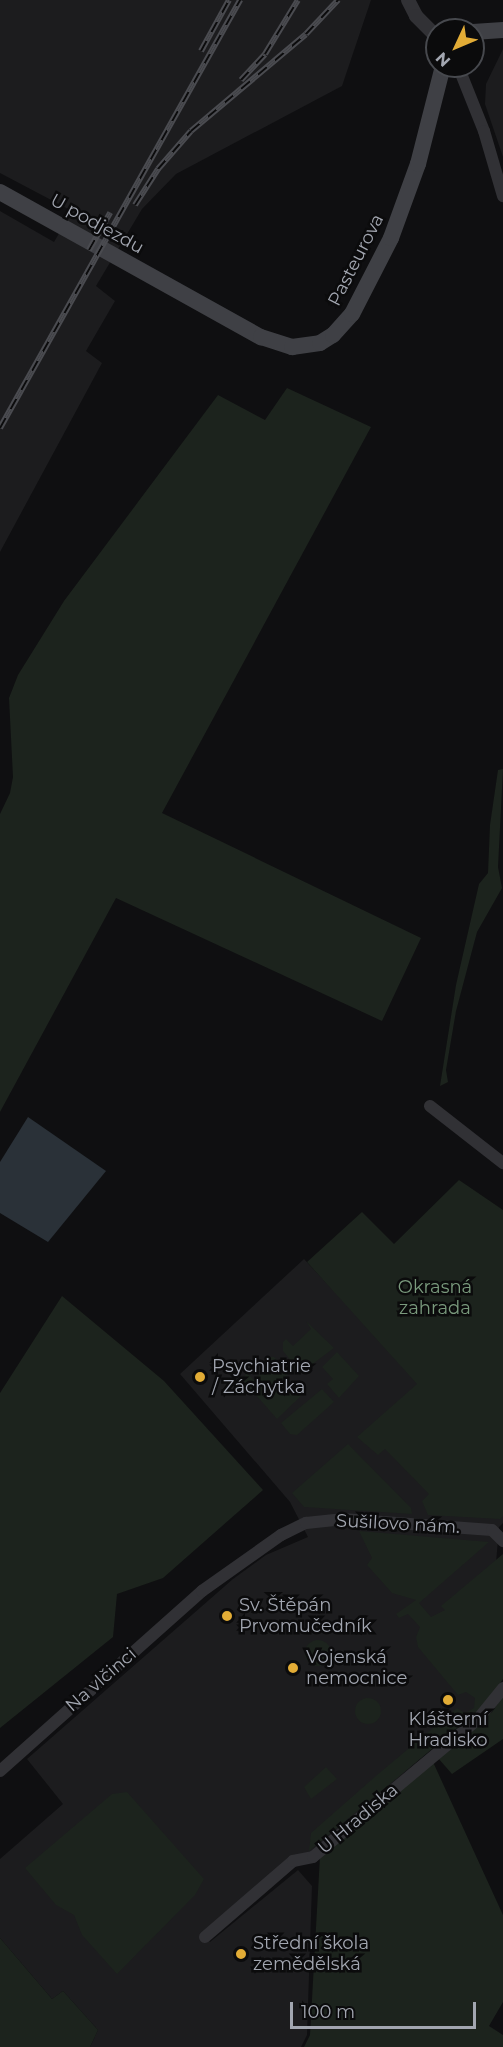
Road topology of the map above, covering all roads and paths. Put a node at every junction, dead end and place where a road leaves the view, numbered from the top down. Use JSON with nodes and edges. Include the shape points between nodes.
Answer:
{"nodes":[{"id":1,"x":408,"y":0,"type":"edge"},
{"id":2,"x":425,"y":25,"type":"edge"},
{"id":3,"x":503,"y":30,"type":"edge"},
{"id":4,"x":485,"y":31,"type":"edge"},
{"id":5,"x":440,"y":78,"type":"edge"},
{"id":6,"x":463,"y":78,"type":"edge"},
{"id":7,"x":0,"y":192,"type":"edge"},
{"id":8,"x":503,"y":195,"type":"edge"},
{"id":9,"x":176,"y":290,"type":"joint"},
{"id":10,"x":430,"y":1106,"type":"dead end"},
{"id":11,"x":503,"y":1163,"type":"edge"},
{"id":12,"x":503,"y":1541,"type":"edge"},
{"id":13,"x":202,"y":1591,"type":"joint"},
{"id":14,"x":503,"y":1688,"type":"edge"},
{"id":15,"x":0,"y":1771,"type":"edge"},
{"id":16,"x":205,"y":1937,"type":"dead end"}],
"edges":[{"from":1,"to":2,"type":"street"},
{"from":3,"to":4,"type":"main road"},
{"from":5,"to":9,"type":"main road","name":"Pasteurova","via":[[418,164],[394,230],[352,314],[333,335],[306,346],[277,343]]},
{"from":6,"to":8,"type":"street"},
{"from":7,"to":9,"type":"main road","name":"U podjezdu"},
{"from":10,"to":11,"type":"street"},
{"from":12,"to":13,"type":"street","name":"Sušilovo nám.","via":[[492,1530],[321,1520],[281,1535]]},
{"from":13,"to":15,"type":"street","name":"Na vlčinci"},
{"from":14,"to":16,"type":"street","name":"U Hradiska","via":[[478,1719],[313,1857],[293,1861]]}]}
